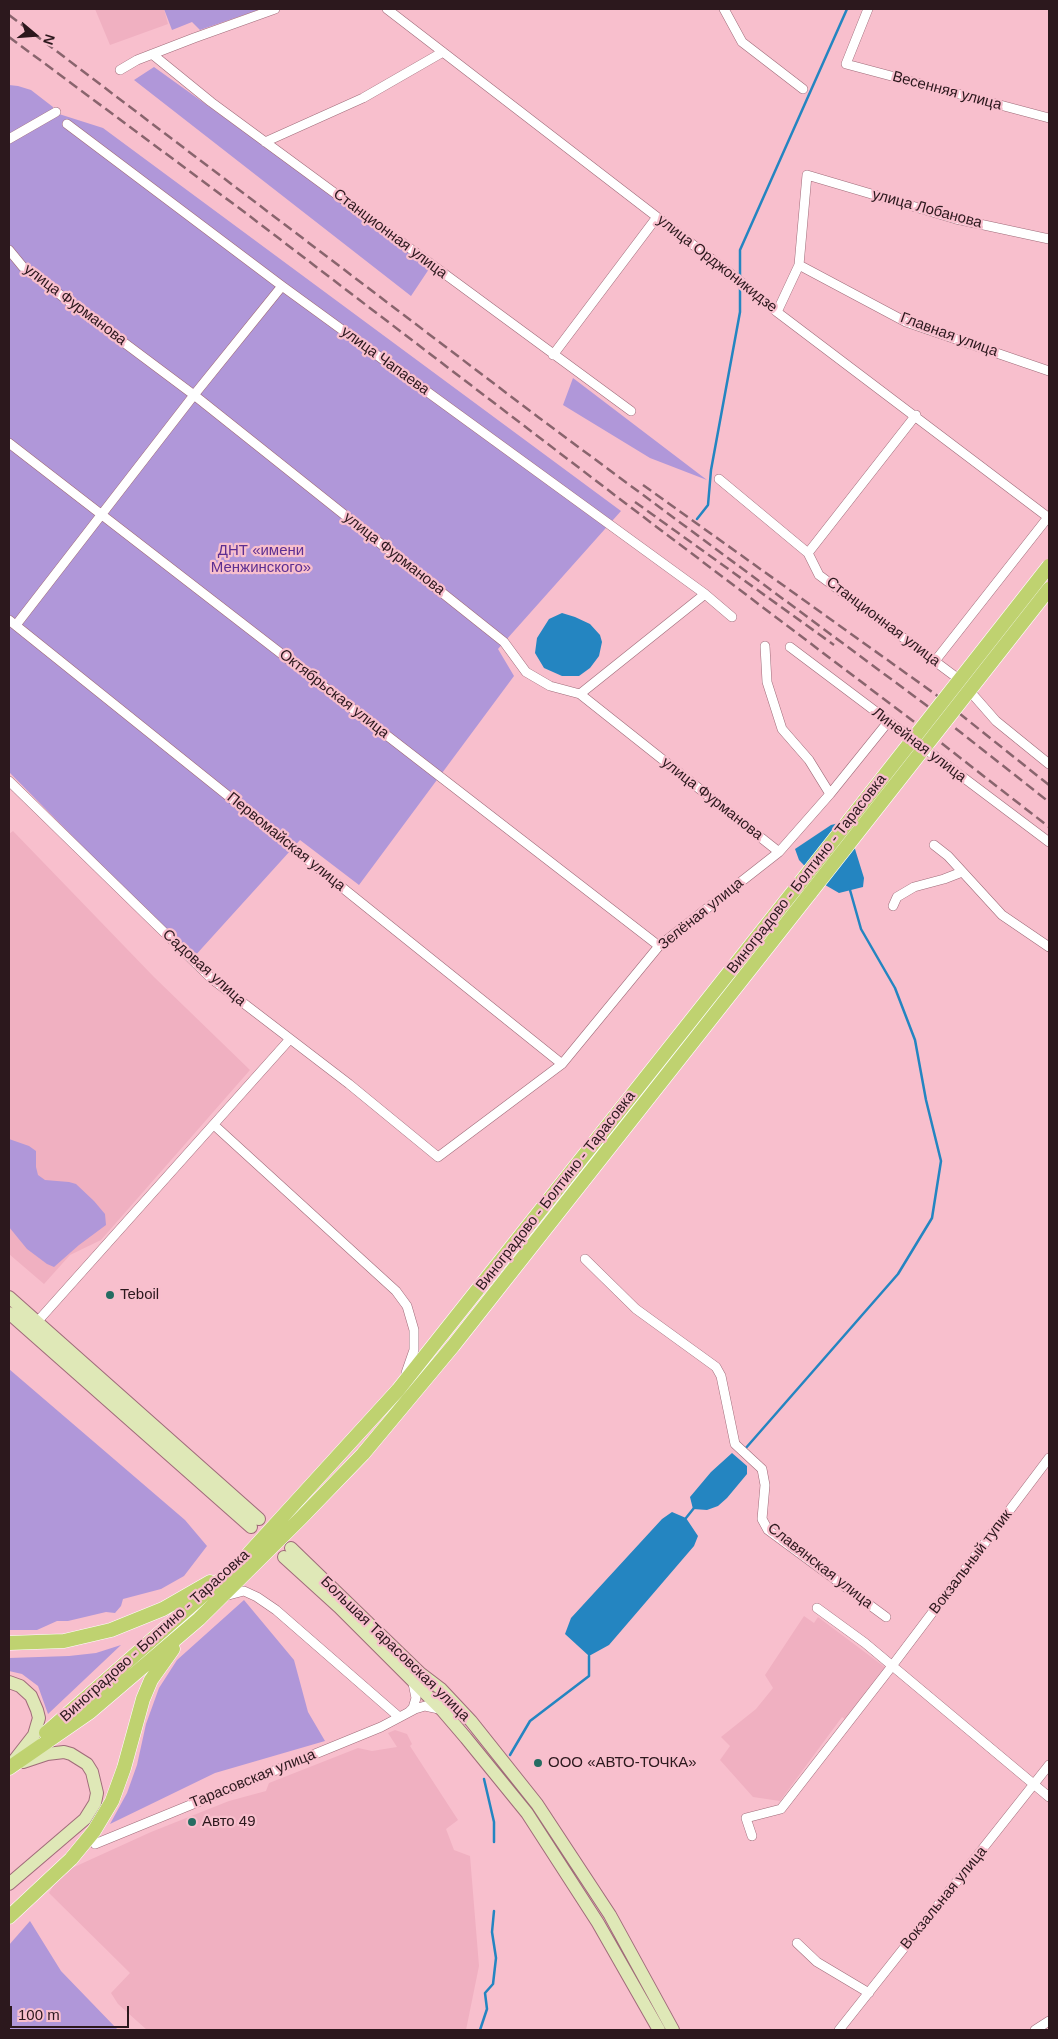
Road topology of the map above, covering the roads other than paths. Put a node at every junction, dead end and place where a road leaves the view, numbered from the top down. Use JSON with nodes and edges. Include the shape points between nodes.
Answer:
{"nodes":[{"id":1,"x":275,"y":9,"type":"edge"},
{"id":2,"x":387,"y":9,"type":"edge"},
{"id":3,"x":724,"y":9,"type":"edge"},
{"id":4,"x":868,"y":9,"type":"edge"},
{"id":5,"x":443,"y":52,"type":"junction"},
{"id":6,"x":152,"y":54,"type":"junction"},
{"id":7,"x":120,"y":70,"type":"dead end"},
{"id":8,"x":803,"y":89,"type":"dead end"},
{"id":9,"x":56,"y":112,"type":"dead end"},
{"id":10,"x":1049,"y":118,"type":"edge"},
{"id":11,"x":67,"y":124,"type":"dead end"},
{"id":12,"x":9,"y":139,"type":"edge"},
{"id":13,"x":265,"y":142,"type":"junction"},
{"id":14,"x":657,"y":217,"type":"junction"},
{"id":15,"x":1049,"y":239,"type":"edge"},
{"id":16,"x":9,"y":250,"type":"edge"},
{"id":17,"x":799,"y":265,"type":"junction"},
{"id":18,"x":282,"y":286,"type":"junction"},
{"id":19,"x":777,"y":312,"type":"junction"},
{"id":20,"x":554,"y":355,"type":"junction"},
{"id":21,"x":1049,"y":371,"type":"edge"},
{"id":22,"x":194,"y":395,"type":"junction"},
{"id":23,"x":631,"y":411,"type":"dead end"},
{"id":24,"x":916,"y":416,"type":"junction"},
{"id":25,"x":9,"y":443,"type":"edge"},
{"id":26,"x":719,"y":480,"type":"dead end"},
{"id":27,"x":102,"y":515,"type":"junction"},
{"id":28,"x":1049,"y":517,"type":"edge"},
{"id":29,"x":808,"y":553,"type":"junction"},
{"id":30,"x":1049,"y":566,"type":"edge"},
{"id":31,"x":1049,"y":589,"type":"edge"},
{"id":32,"x":705,"y":594,"type":"junction"},
{"id":33,"x":732,"y":616,"type":"dead end"},
{"id":34,"x":12,"y":623,"type":"edge"},
{"id":35,"x":765,"y":646,"type":"dead end"},
{"id":36,"x":790,"y":647,"type":"dead end"},
{"id":37,"x":935,"y":661,"type":"junction"},
{"id":38,"x":580,"y":694,"type":"junction"},
{"id":39,"x":888,"y":722,"type":"junction"},
{"id":40,"x":1049,"y":764,"type":"edge"},
{"id":41,"x":9,"y":781,"type":"edge"},
{"id":42,"x":830,"y":794,"type":"junction"},
{"id":43,"x":1049,"y":842,"type":"edge"},
{"id":44,"x":934,"y":845,"type":"dead end"},
{"id":45,"x":779,"y":852,"type":"junction"},
{"id":46,"x":962,"y":872,"type":"junction"},
{"id":47,"x":893,"y":906,"type":"dead end"},
{"id":48,"x":659,"y":946,"type":"junction"},
{"id":49,"x":1049,"y":947,"type":"edge"},
{"id":50,"x":290,"y":1039,"type":"junction"},
{"id":51,"x":562,"y":1064,"type":"junction"},
{"id":52,"x":214,"y":1125,"type":"junction"},
{"id":53,"x":438,"y":1157,"type":"joint"},
{"id":54,"x":585,"y":1258,"type":"dead end"},
{"id":55,"x":9,"y":1298,"type":"edge"},
{"id":56,"x":9,"y":1313,"type":"edge"},
{"id":57,"x":37,"y":1322,"type":"junction"},
{"id":58,"x":53,"y":1344,"type":"junction"},
{"id":59,"x":398,"y":1390,"type":"junction"},
{"id":60,"x":1048,"y":1462,"type":"edge"},
{"id":61,"x":255,"y":1523,"type":"dead end"},
{"id":62,"x":242,"y":1561,"type":"junction"},
{"id":63,"x":221,"y":1598,"type":"junction"},
{"id":64,"x":817,"y":1608,"type":"dead end"},
{"id":65,"x":886,"y":1617,"type":"dead end"},
{"id":66,"x":199,"y":1619,"type":"junction"},
{"id":67,"x":9,"y":1643,"type":"edge"},
{"id":68,"x":892,"y":1666,"type":"junction"},
{"id":69,"x":9,"y":1682,"type":"edge"},
{"id":70,"x":413,"y":1682,"type":"junction"},
{"id":71,"x":442,"y":1710,"type":"junction"},
{"id":72,"x":409,"y":1712,"type":"junction"},
{"id":73,"x":399,"y":1717,"type":"junction"},
{"id":74,"x":1049,"y":1765,"type":"edge"},
{"id":75,"x":9,"y":1768,"type":"edge"},
{"id":76,"x":1034,"y":1786,"type":"junction"},
{"id":77,"x":1049,"y":1797,"type":"edge"},
{"id":78,"x":752,"y":1836,"type":"dead end"},
{"id":79,"x":95,"y":1844,"type":"dead end"},
{"id":80,"x":9,"y":1884,"type":"edge"},
{"id":81,"x":9,"y":1917,"type":"edge"},
{"id":82,"x":798,"y":1944,"type":"dead end"},
{"id":83,"x":869,"y":1993,"type":"junction"},
{"id":84,"x":1049,"y":2021,"type":"edge"},
{"id":85,"x":659,"y":2030,"type":"edge"},
{"id":86,"x":673,"y":2030,"type":"edge"},
{"id":87,"x":839,"y":2030,"type":"edge"},
{"id":88,"x":1035,"y":2030,"type":"edge"}],
"edges":[{"from":1,"to":6,"type":"street"},
{"from":2,"to":5,"type":"street","name":"улица Орджоникидзе"},
{"from":3,"to":8,"type":"street","via":[[742,42]]},
{"from":4,"to":10,"type":"street","name":"Весенняя улица","via":[[846,64]]},
{"from":5,"to":13,"type":"street","via":[[363,98]]},
{"from":5,"to":14,"type":"street","name":"улица Орджоникидзе"},
{"from":6,"to":7,"type":"street"},
{"from":6,"to":13,"type":"street","name":"Станционная улица"},
{"from":9,"to":12,"type":"street"},
{"from":11,"to":18,"type":"street","name":"улица Чапаева"},
{"from":13,"to":20,"type":"street","name":"Станционная улица"},
{"from":14,"to":19,"type":"street","name":"улица Орджоникидзе"},
{"from":14,"to":20,"type":"street"},
{"from":15,"to":17,"type":"street","name":"улица Лобанова","via":[[956,219],[807,175]]},
{"from":16,"to":22,"type":"street","name":"улица Фурманова","via":[[23,267]]},
{"from":17,"to":19,"type":"street"},
{"from":17,"to":21,"type":"street","name":"Главная улица","via":[[906,322]]},
{"from":18,"to":22,"type":"street"},
{"from":18,"to":32,"type":"street","name":"улица Чапаева"},
{"from":19,"to":24,"type":"street","name":"улица Орджоникидзе"},
{"from":20,"to":23,"type":"street","name":"Станционная улица"},
{"from":22,"to":27,"type":"street"},
{"from":22,"to":38,"type":"street","name":"улица Фурманова","via":[[504,642],[526,672],[550,686]]},
{"from":24,"to":28,"type":"street","name":"улица Орджоникидзе"},
{"from":24,"to":29,"type":"street"},
{"from":25,"to":27,"type":"street","name":"Октябрьская улица"},
{"from":26,"to":29,"type":"street","name":"Станционная улица"},
{"from":27,"to":34,"type":"street"},
{"from":27,"to":48,"type":"street","name":"Октябрьская улица"},
{"from":28,"to":37,"type":"street"},
{"from":29,"to":37,"type":"street","name":"Станционная улица","via":[[819,575]]},
{"from":30,"to":59,"type":"main road","name":"Виноградово - Болтино - Тарасовка","bridge":true},
{"from":31,"to":63,"type":"main road","name":"Виноградово - Болтино - Тарасовка","bridge":true,"via":[[453,1346],[363,1454]]},
{"from":32,"to":33,"type":"street"},
{"from":32,"to":38,"type":"street"},
{"from":34,"to":51,"type":"street","name":"Первомайская улица"},
{"from":35,"to":42,"type":"street","via":[[767,682],[782,729],[809,760]]},
{"from":36,"to":39,"type":"street","name":"Линейная улица"},
{"from":37,"to":40,"type":"street","name":"Станционная улица","via":[[960,680],[996,721]]},
{"from":38,"to":45,"type":"street","name":"улица Фурманова"},
{"from":39,"to":42,"type":"street","name":"Зелёная улица"},
{"from":39,"to":43,"type":"street","name":"Линейная улица"},
{"from":41,"to":50,"type":"street","name":"Садовая улица","via":[[212,979]]},
{"from":42,"to":45,"type":"street","name":"Зелёная улица"},
{"from":44,"to":46,"type":"street"},
{"from":45,"to":48,"type":"street","name":"Зелёная улица"},
{"from":46,"to":47,"type":"street","via":[[914,887],[897,897]]},
{"from":46,"to":49,"type":"street","via":[[1002,915]]},
{"from":48,"to":51,"type":"street","name":"Зелёная улица"},
{"from":50,"to":52,"type":"street"},
{"from":50,"to":53,"type":"street","name":"Садовая улица"},
{"from":51,"to":53,"type":"street","name":"Зелёная улица"},
{"from":52,"to":57,"type":"street"},
{"from":52,"to":59,"type":"street","via":[[396,1291],[407,1306],[414,1330],[414,1350]]},
{"from":54,"to":65,"type":"street","name":"Славянская улица","via":[[636,1309],[716,1367],[721,1376],[735,1444],[762,1469],[766,1484],[762,1519],[768,1530]]},
{"from":55,"to":57,"type":"street"},
{"from":56,"to":58,"type":"street"},
{"from":57,"to":58,"type":"street"},
{"from":58,"to":61,"type":"street"},
{"from":59,"to":62,"type":"main road","name":"Виноградово - Болтино - Тарасовка"},
{"from":60,"to":68,"type":"street","name":"Вокзальный тупик"},
{"from":62,"to":67,"type":"main road","via":[[163,1609],[111,1630],[64,1641]]},
{"from":62,"to":75,"type":"main road","name":"Виноградово - Болтино - Тарасовка"},
{"from":63,"to":66,"type":"main road","name":"Виноградово - Болтино - Тарасовка"},
{"from":63,"to":73,"type":"street","via":[[244,1591],[258,1597]]},
{"from":64,"to":68,"type":"street"},
{"from":66,"to":75,"type":"main road","name":"Виноградово - Болтино - Тарасовка","via":[[90,1712]]},
{"from":66,"to":81,"type":"main road","via":[[151,1680],[112,1801],[94,1831],[70,1859]]},
{"from":68,"to":76,"type":"street"},
{"from":68,"to":78,"type":"street","name":"Вокзальный тупик","via":[[781,1808],[746,1818]]},
{"from":69,"to":75,"type":"street","via":[[20,1686],[31,1696],[38,1710],[34,1736]]},
{"from":70,"to":71,"type":"street","name":"Большая Тарасовская улица"},
{"from":70,"to":72,"type":"street","via":[[416,1698]]},
{"from":70,"to":86,"type":"street","name":"Большая Тарасовская улица","via":[[288,1553],[441,1689],[471,1721],[537,1804],[610,1915]]},
{"from":71,"to":72,"type":"street","name":"Тарасовская улица","via":[[425,1706]]},
{"from":71,"to":85,"type":"street","name":"Большая Тарасовская улица","via":[[527,1813],[598,1923]]},
{"from":72,"to":73,"type":"street","name":"Тарасовская улица"},
{"from":73,"to":79,"type":"street","name":"Тарасовская улица"},
{"from":74,"to":76,"type":"street","name":"Вокзальная улица"},
{"from":75,"to":80,"type":"street","via":[[47,1754],[64,1752],[87,1764],[97,1793],[85,1819]]},
{"from":76,"to":77,"type":"street"},
{"from":76,"to":83,"type":"street","name":"Вокзальная улица"},
{"from":82,"to":83,"type":"street","via":[[817,1962]]},
{"from":83,"to":87,"type":"street","name":"Вокзальная улица"},
{"from":84,"to":88,"type":"street"}]}
